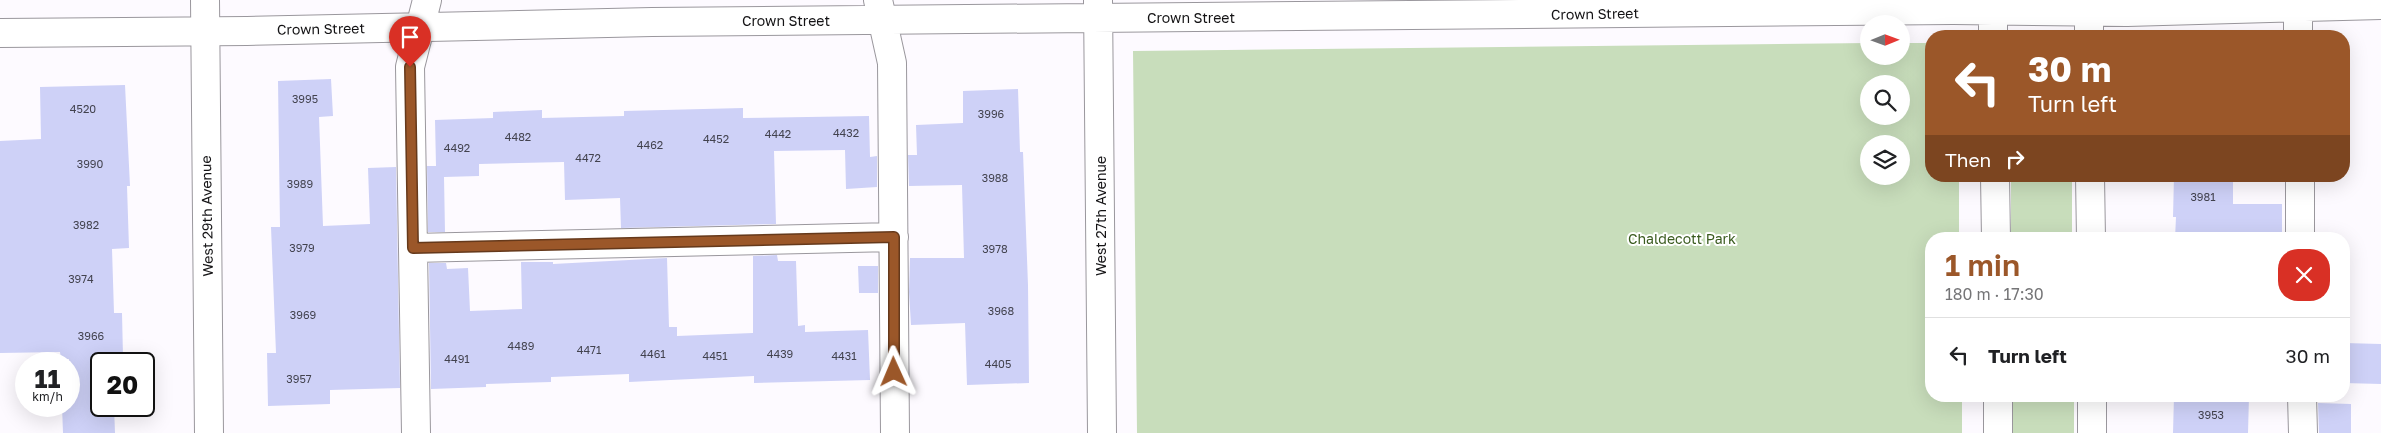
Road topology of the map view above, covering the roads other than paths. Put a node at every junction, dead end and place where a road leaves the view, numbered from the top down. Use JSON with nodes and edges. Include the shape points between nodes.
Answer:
{"nodes":[{"id":1,"x":204,"y":0,"type":"edge"},
{"id":2,"x":427,"y":0,"type":"edge"},
{"id":3,"x":2381,"y":5,"type":"edge"},
{"id":4,"x":1098,"y":9,"type":"edge"},
{"id":5,"x":1326,"y":9,"type":"edge"},
{"id":6,"x":2298,"y":9,"type":"junction"},
{"id":7,"x":880,"y":10,"type":"edge"},
{"id":8,"x":651,"y":11,"type":"edge"},
{"id":9,"x":1993,"y":23,"type":"edge"},
{"id":10,"x":2089,"y":24,"type":"edge"},
{"id":11,"x":420,"y":27,"type":"junction"},
{"id":12,"x":2298,"y":30,"type":"edge"},
{"id":13,"x":205,"y":31,"type":"junction"},
{"id":14,"x":0,"y":33,"type":"edge"},
{"id":15,"x":1995,"y":182,"type":"edge"},
{"id":16,"x":2090,"y":182,"type":"edge"},
{"id":17,"x":2300,"y":182,"type":"edge"},
{"id":18,"x":1996,"y":232,"type":"edge"},
{"id":19,"x":2091,"y":232,"type":"edge"},
{"id":20,"x":2300,"y":232,"type":"edge"},
{"id":21,"x":894,"y":237,"type":"junction"},
{"id":22,"x":413,"y":248,"type":"junction"},
{"id":23,"x":1998,"y":402,"type":"edge"},
{"id":24,"x":2092,"y":402,"type":"edge"},
{"id":25,"x":2302,"y":402,"type":"edge"},
{"id":26,"x":209,"y":433,"type":"edge"},
{"id":27,"x":416,"y":433,"type":"edge"},
{"id":28,"x":895,"y":433,"type":"edge"},
{"id":29,"x":1102,"y":433,"type":"edge"},
{"id":30,"x":1998,"y":433,"type":"edge"},
{"id":31,"x":2092,"y":433,"type":"edge"},
{"id":32,"x":2302,"y":433,"type":"edge"}],
"edges":[{"from":1,"to":13,"type":"street","name":"West 29th Avenue"},
{"from":2,"to":11,"type":"street"},
{"from":3,"to":6,"type":"street","name":"Crown Street"},
{"from":4,"to":5,"type":"street","name":"Crown Street"},
{"from":4,"to":7,"type":"street","name":"Crown Street"},
{"from":4,"to":29,"type":"street","name":"West 27th Avenue"},
{"from":5,"to":9,"type":"street","name":"Crown Street"},
{"from":6,"to":10,"type":"street","name":"Crown Street"},
{"from":6,"to":12,"type":"street"},
{"from":7,"to":8,"type":"street","name":"Crown Street"},
{"from":7,"to":21,"type":"street","via":[[892,62]]},
{"from":8,"to":11,"type":"street","name":"Crown Street"},
{"from":9,"to":10,"type":"street","name":"Crown Street"},
{"from":11,"to":13,"type":"street","name":"Crown Street"},
{"from":11,"to":22,"type":"street","via":[[410,67]]},
{"from":13,"to":14,"type":"street","name":"Crown Street"},
{"from":13,"to":26,"type":"street","name":"West 29th Avenue"},
{"from":15,"to":18,"type":"street"},
{"from":16,"to":19,"type":"street"},
{"from":17,"to":20,"type":"street"},
{"from":21,"to":22,"type":"street"},
{"from":21,"to":28,"type":"street"},
{"from":22,"to":27,"type":"street"},
{"from":23,"to":30,"type":"street"},
{"from":24,"to":31,"type":"street"},
{"from":25,"to":32,"type":"street"}]}
